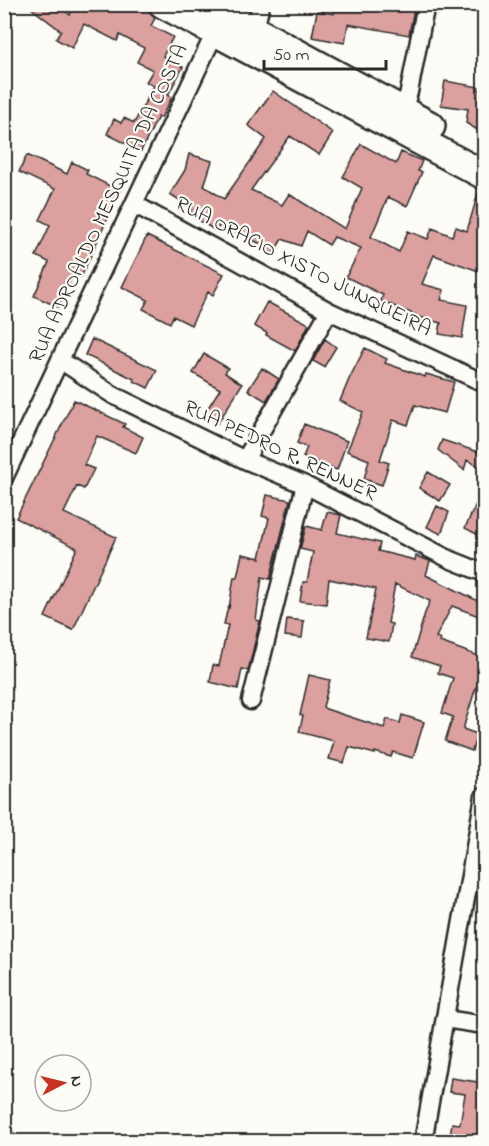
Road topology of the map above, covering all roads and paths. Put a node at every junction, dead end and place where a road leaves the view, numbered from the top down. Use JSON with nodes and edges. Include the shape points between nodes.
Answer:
{"nodes":[{"id":1,"x":163,"y":4,"type":"edge"},
{"id":2,"x":261,"y":4,"type":"edge"},
{"id":3,"x":426,"y":4,"type":"edge"},
{"id":4,"x":215,"y":17,"type":"edge"},
{"id":5,"x":252,"y":41,"type":"junction"},
{"id":6,"x":403,"y":111,"type":"junction"},
{"id":7,"x":484,"y":155,"type":"edge"},
{"id":8,"x":484,"y":175,"type":"edge"},
{"id":9,"x":134,"y":204,"type":"junction"},
{"id":10,"x":329,"y":311,"type":"junction"},
{"id":11,"x":60,"y":360,"type":"junction"},
{"id":12,"x":484,"y":383,"type":"edge"},
{"id":13,"x":245,"y":460,"type":"junction"},
{"id":14,"x":4,"y":478,"type":"edge"},
{"id":15,"x":305,"y":485,"type":"junction"},
{"id":16,"x":484,"y":573,"type":"edge"},
{"id":17,"x":251,"y":701,"type":"dead end"},
{"id":18,"x":484,"y":801,"type":"edge"},
{"id":19,"x":445,"y":1019,"type":"junction"},
{"id":20,"x":484,"y":1025,"type":"edge"},
{"id":21,"x":423,"y":1142,"type":"edge"}],
"edges":[{"from":1,"to":4,"type":"main road"},
{"from":2,"to":5,"type":"street"},
{"from":3,"to":6,"type":"street"},
{"from":4,"to":5,"type":"main road"},
{"from":4,"to":9,"type":"street","name":"RUA ADROALDO MESQUITA DA COSTA"},
{"from":5,"to":6,"type":"main road"},
{"from":5,"to":8,"type":"main road"},
{"from":6,"to":7,"type":"main road"},
{"from":9,"to":10,"type":"street","name":"RUA ORACIO XISTO JUNQUEIRA"},
{"from":9,"to":11,"type":"street","name":"RUA ADROALDO MESQUITA DA COSTA"},
{"from":10,"to":12,"type":"street","name":"RUA ORACIO XISTO JUNQUEIRA"},
{"from":10,"to":13,"type":"street"},
{"from":11,"to":13,"type":"street","name":"RUA PEDRO R. RENNER","via":[[113,395]]},
{"from":11,"to":14,"type":"street","name":"RUA ADROALDO MESQUITA DA COSTA"},
{"from":13,"to":15,"type":"street","name":"RUA PEDRO R. RENNER"},
{"from":15,"to":16,"type":"street","name":"RUA PEDRO R. RENNER"},
{"from":15,"to":17,"type":"street"},
{"from":18,"to":19,"type":"street"},
{"from":19,"to":20,"type":"street"},
{"from":19,"to":21,"type":"street"}]}
